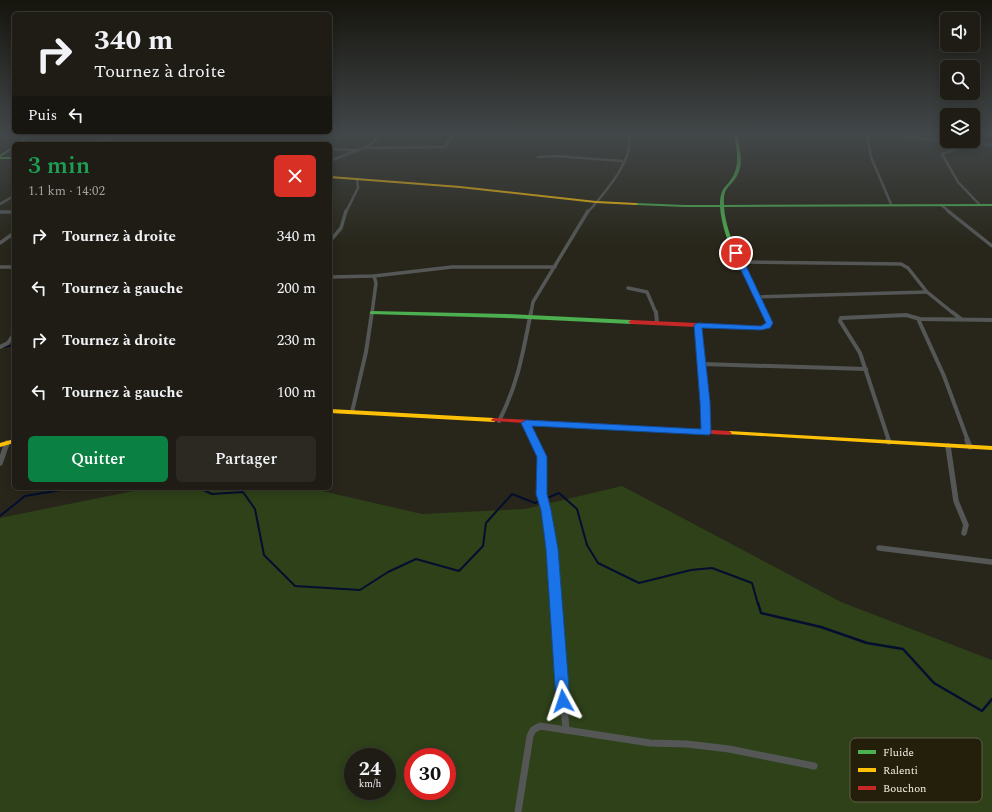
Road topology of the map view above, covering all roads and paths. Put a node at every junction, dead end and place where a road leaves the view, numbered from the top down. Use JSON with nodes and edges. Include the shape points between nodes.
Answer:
{"nodes":[{"id":1,"x":617,"y":171,"type":"edge"},
{"id":2,"x":737,"y":171,"type":"edge"},
{"id":3,"x":877,"y":171,"type":"edge"},
{"id":4,"x":952,"y":171,"type":"edge"},
{"id":5,"x":332,"y":177,"type":"edge"},
{"id":6,"x":357,"y":179,"type":"junction"},
{"id":7,"x":12,"y":197,"type":"edge"},
{"id":8,"x":596,"y":202,"type":"junction"},
{"id":9,"x":0,"y":204,"type":"edge"},
{"id":10,"x":891,"y":204,"type":"junction"},
{"id":11,"x":941,"y":205,"type":"junction"},
{"id":12,"x":980,"y":205,"type":"junction"},
{"id":13,"x":992,"y":205,"type":"edge"},
{"id":14,"x":722,"y":207,"type":"junction"},
{"id":15,"x":0,"y":212,"type":"edge"},
{"id":16,"x":12,"y":212,"type":"edge"},
{"id":17,"x":12,"y":234,"type":"edge"},
{"id":18,"x":332,"y":239,"type":"edge"},
{"id":19,"x":0,"y":243,"type":"edge"},
{"id":20,"x":992,"y":246,"type":"edge"},
{"id":21,"x":741,"y":262,"type":"junction"},
{"id":22,"x":0,"y":267,"type":"edge"},
{"id":23,"x":555,"y":267,"type":"junction"},
{"id":24,"x":12,"y":268,"type":"edge"},
{"id":25,"x":374,"y":276,"type":"junction"},
{"id":26,"x":332,"y":277,"type":"edge"},
{"id":27,"x":628,"y":288,"type":"dead end"},
{"id":28,"x":927,"y":292,"type":"junction"},
{"id":29,"x":758,"y":297,"type":"junction"},
{"id":30,"x":372,"y":313,"type":"junction"},
{"id":31,"x":530,"y":317,"type":"junction"},
{"id":32,"x":961,"y":319,"type":"junction"},
{"id":33,"x":920,"y":320,"type":"junction"},
{"id":34,"x":991,"y":321,"type":"edge"},
{"id":35,"x":657,"y":323,"type":"junction"},
{"id":36,"x":698,"y":325,"type":"junction"},
{"id":37,"x":12,"y":337,"type":"edge"},
{"id":38,"x":0,"y":346,"type":"edge"},
{"id":39,"x":702,"y":364,"type":"junction"},
{"id":40,"x":866,"y":369,"type":"junction"},
{"id":41,"x":332,"y":411,"type":"edge"},
{"id":42,"x":352,"y":412,"type":"junction"},
{"id":43,"x":499,"y":421,"type":"junction"},
{"id":44,"x":526,"y":423,"type":"junction"},
{"id":45,"x":706,"y":433,"type":"junction"},
{"id":46,"x":12,"y":442,"type":"edge"},
{"id":47,"x":889,"y":442,"type":"junction"},
{"id":48,"x":7,"y":443,"type":"junction"},
{"id":49,"x":0,"y":445,"type":"edge"},
{"id":50,"x":948,"y":446,"type":"junction"},
{"id":51,"x":970,"y":447,"type":"junction"},
{"id":52,"x":992,"y":448,"type":"edge"},
{"id":53,"x":0,"y":463,"type":"edge"},
{"id":54,"x":964,"y":533,"type":"dead end"},
{"id":55,"x":879,"y":548,"type":"dead end"},
{"id":56,"x":992,"y":562,"type":"edge"},
{"id":57,"x":566,"y":730,"type":"junction"},
{"id":58,"x":814,"y":766,"type":"dead end"},
{"id":59,"x":518,"y":812,"type":"edge"}],
"edges":[{"from":1,"to":8,"type":"street","via":[[610,187]]},
{"from":2,"to":14,"type":"main road","via":[[723,192]]},
{"from":3,"to":10,"type":"street"},
{"from":4,"to":12,"type":"street","via":[[958,182]]},
{"from":5,"to":6,"type":"main road"},
{"from":6,"to":8,"type":"main road"},
{"from":6,"to":18,"type":"street","via":[[358,188],[341,228]]},
{"from":7,"to":9,"type":"street"},
{"from":8,"to":14,"type":"main road"},
{"from":8,"to":23,"type":"street"},
{"from":10,"to":11,"type":"main road"},
{"from":10,"to":14,"type":"main road"},
{"from":11,"to":12,"type":"main road"},
{"from":11,"to":20,"type":"street"},
{"from":12,"to":13,"type":"main road"},
{"from":14,"to":21,"type":"main road","via":[[731,243]]},
{"from":15,"to":16,"type":"street"},
{"from":17,"to":19,"type":"street"},
{"from":21,"to":28,"type":"street","via":[[901,264],[908,268]]},
{"from":21,"to":29,"type":"main road"},
{"from":22,"to":24,"type":"street"},
{"from":23,"to":25,"type":"street","via":[[452,268]]},
{"from":23,"to":31,"type":"street","via":[[534,302]]},
{"from":25,"to":26,"type":"street"},
{"from":25,"to":30,"type":"street","via":[[376,282]]},
{"from":27,"to":35,"type":"street","via":[[647,292],[656,310]]},
{"from":28,"to":29,"type":"street"},
{"from":28,"to":32,"type":"street"},
{"from":29,"to":36,"type":"main road","via":[[770,323],[768,326],[761,328]]},
{"from":30,"to":31,"type":"main road"},
{"from":30,"to":42,"type":"street"},
{"from":31,"to":35,"type":"main road"},
{"from":31,"to":43,"type":"street","via":[[520,370],[510,400]]},
{"from":32,"to":33,"type":"street"},
{"from":32,"to":34,"type":"street"},
{"from":33,"to":40,"type":"street","via":[[906,315],[841,318],[840,321],[860,353]]},
{"from":33,"to":51,"type":"street"},
{"from":35,"to":36,"type":"main road"},
{"from":36,"to":39,"type":"street"},
{"from":37,"to":38,"type":"street","via":[[8,343]]},
{"from":39,"to":40,"type":"street"},
{"from":39,"to":45,"type":"street"},
{"from":40,"to":47,"type":"street"},
{"from":41,"to":42,"type":"main road"},
{"from":42,"to":43,"type":"main road"},
{"from":43,"to":44,"type":"main road"},
{"from":44,"to":45,"type":"main road"},
{"from":44,"to":57,"type":"street","via":[[542,457],[541,494],[552,549]]},
{"from":45,"to":47,"type":"main road"},
{"from":46,"to":48,"type":"main road"},
{"from":47,"to":50,"type":"main road"},
{"from":48,"to":49,"type":"main road"},
{"from":48,"to":53,"type":"street"},
{"from":50,"to":51,"type":"main road"},
{"from":50,"to":54,"type":"street","via":[[956,501],[966,525]]},
{"from":51,"to":52,"type":"main road"},
{"from":55,"to":56,"type":"street"},
{"from":57,"to":58,"type":"street","via":[[650,743],[729,749]]},
{"from":57,"to":59,"type":"street","via":[[543,726],[531,731]]}]}
